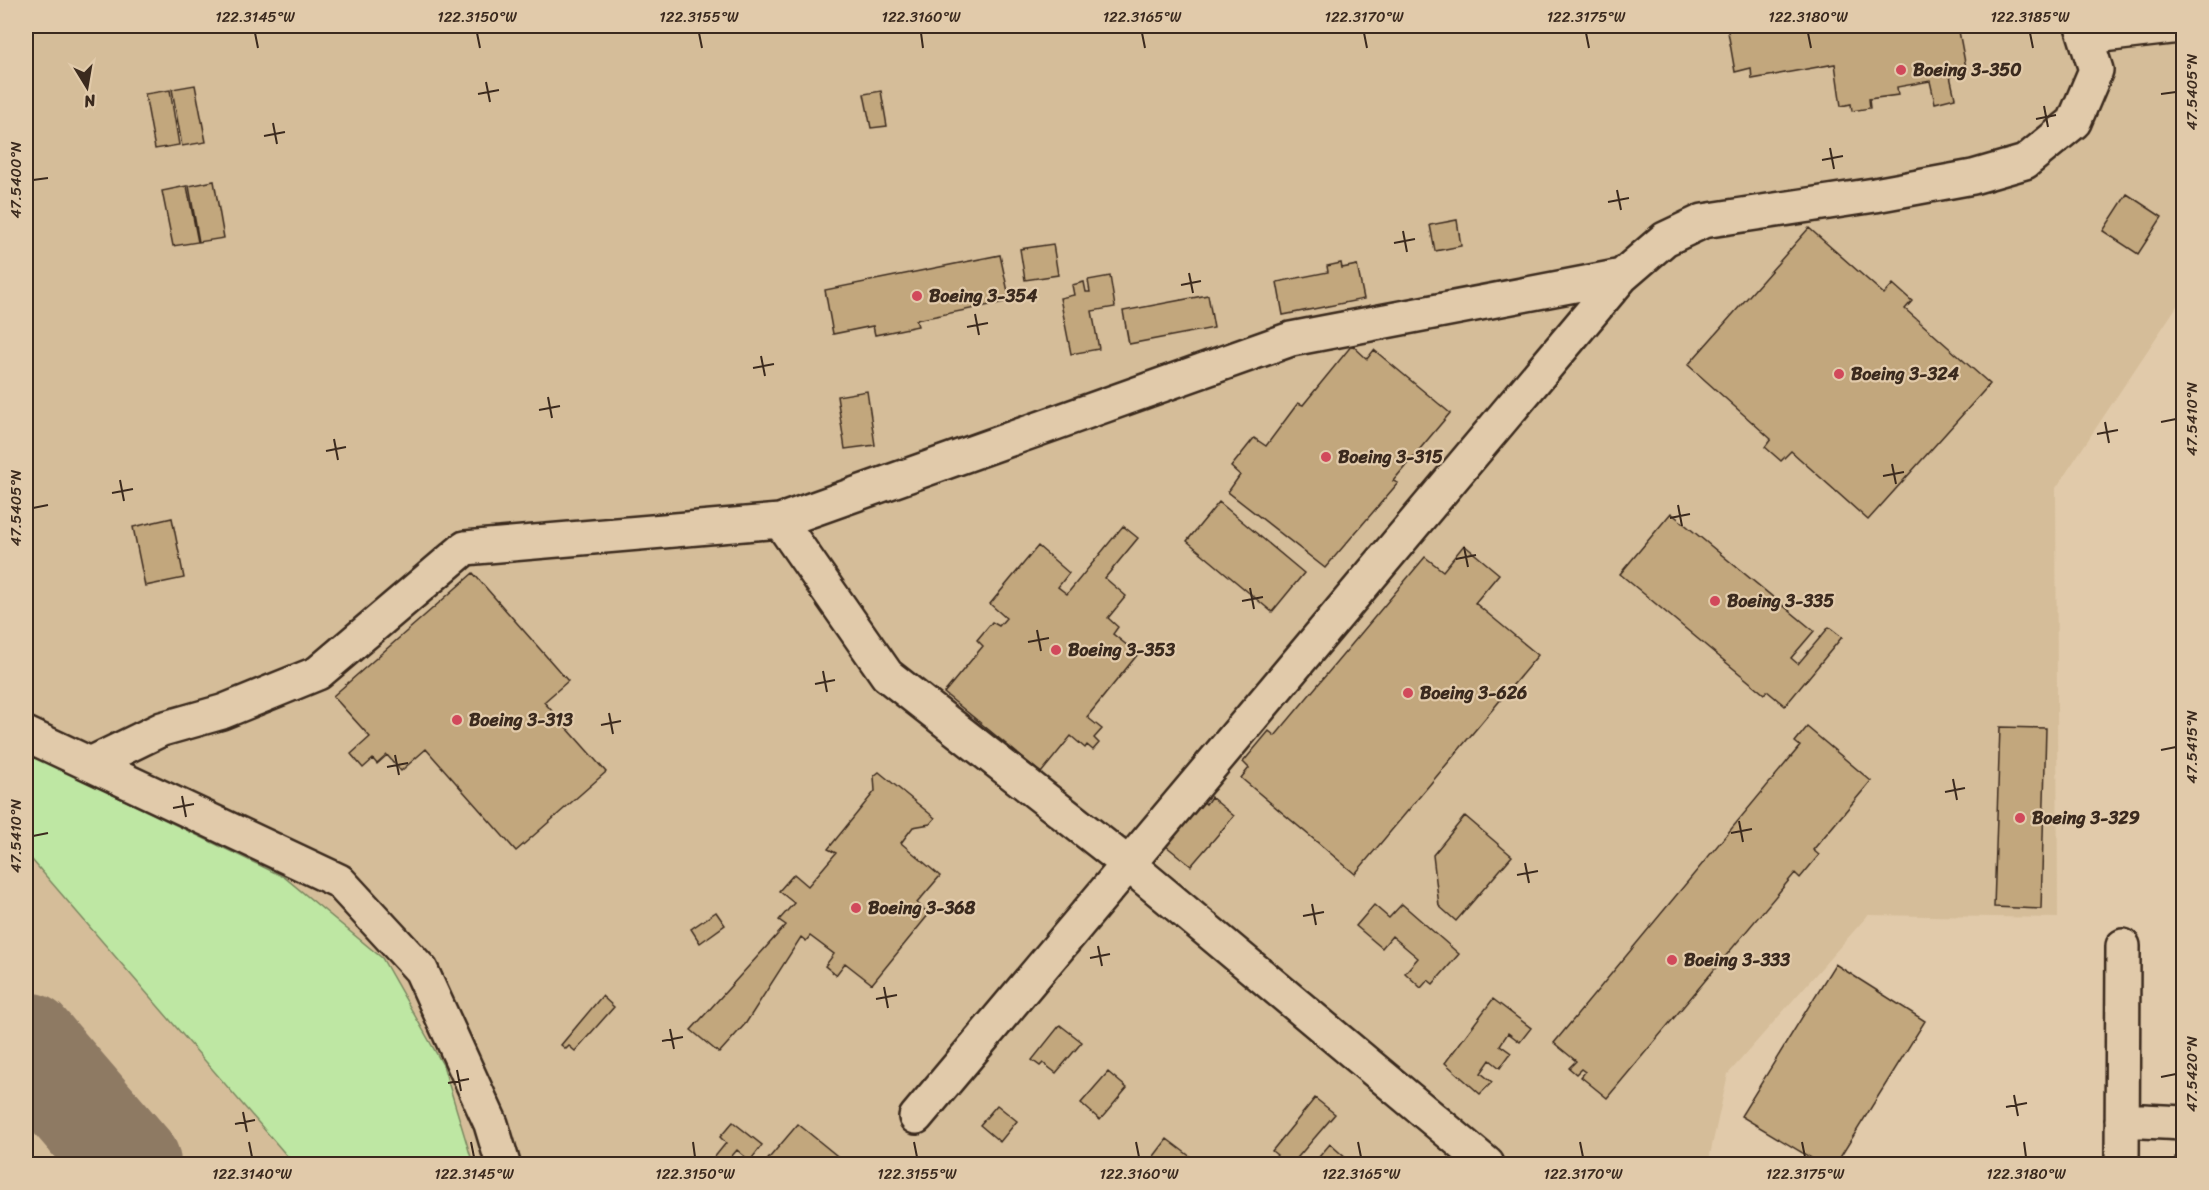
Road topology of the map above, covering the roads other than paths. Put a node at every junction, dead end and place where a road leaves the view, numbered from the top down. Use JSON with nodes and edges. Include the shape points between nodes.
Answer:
{"nodes":[{"id":1,"x":2180,"y":26,"type":"edge"},
{"id":2,"x":2084,"y":31,"type":"edge"},
{"id":3,"x":1622,"y":276,"type":"junction"},
{"id":4,"x":780,"y":521,"type":"junction"},
{"id":5,"x":26,"y":734,"type":"edge"},
{"id":6,"x":90,"y":764,"type":"junction"},
{"id":7,"x":1128,"y":864,"type":"junction"},
{"id":8,"x":2123,"y":946,"type":"dead end"},
{"id":9,"x":916,"y":1117,"type":"dead end"},
{"id":10,"x":2122,"y":1120,"type":"junction"},
{"id":11,"x":2184,"y":1123,"type":"edge"},
{"id":12,"x":503,"y":1164,"type":"edge"},
{"id":13,"x":1487,"y":1164,"type":"edge"},
{"id":14,"x":2122,"y":1164,"type":"edge"}],
"edges":[{"from":1,"to":2,"type":"lane"},
{"from":2,"to":3,"type":"lane","via":[[2096,70],[2074,122],[2025,162],[1973,177],[1886,193],[1703,221],[1665,239]]},
{"from":3,"to":4,"type":"lane","via":[[1291,339]]},
{"from":3,"to":7,"type":"lane"},
{"from":4,"to":6,"type":"lane","via":[[465,548],[318,673],[222,712],[162,729]]},
{"from":4,"to":7,"type":"lane","via":[[887,675]]},
{"from":5,"to":6,"type":"lane"},
{"from":6,"to":12,"type":"lane","via":[[339,881],[421,970],[491,1124]]},
{"from":7,"to":9,"type":"lane"},
{"from":7,"to":13,"type":"lane"},
{"from":8,"to":10,"type":"lane"},
{"from":10,"to":11,"type":"lane"},
{"from":10,"to":14,"type":"lane"}]}
